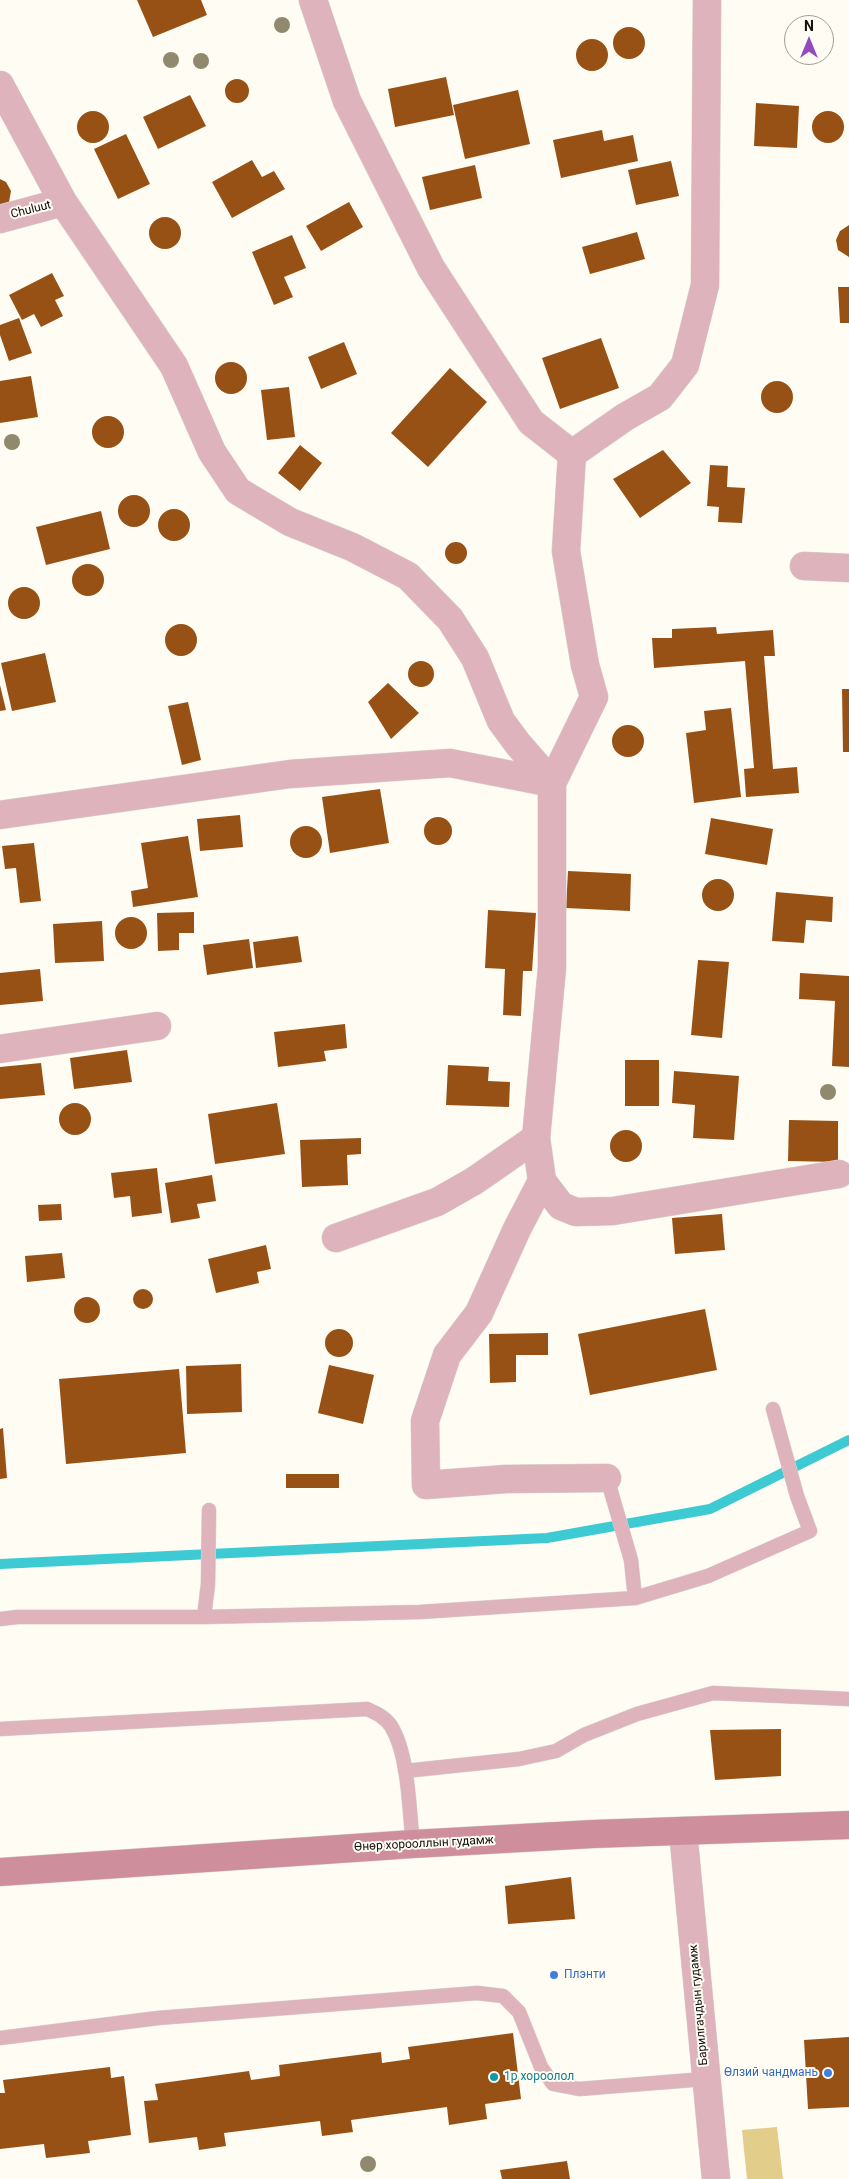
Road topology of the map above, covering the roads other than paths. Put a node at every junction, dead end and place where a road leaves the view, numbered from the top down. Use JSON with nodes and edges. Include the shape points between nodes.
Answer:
{"nodes":[{"id":1,"x":314,"y":0,"type":"edge"},
{"id":2,"x":707,"y":0,"type":"edge"},
{"id":3,"x":0,"y":85,"type":"edge"},
{"id":4,"x":63,"y":202,"type":"junction"},
{"id":5,"x":0,"y":219,"type":"edge"},
{"id":6,"x":572,"y":454,"type":"junction"},
{"id":7,"x":804,"y":566,"type":"dead end"},
{"id":8,"x":849,"y":568,"type":"edge"},
{"id":9,"x":552,"y":783,"type":"junction"},
{"id":10,"x":0,"y":815,"type":"edge"},
{"id":11,"x":157,"y":1026,"type":"dead end"},
{"id":12,"x":0,"y":1049,"type":"edge"},
{"id":13,"x":536,"y":1138,"type":"junction"},
{"id":14,"x":839,"y":1174,"type":"dead end"},
{"id":15,"x":542,"y":1181,"type":"junction"},
{"id":16,"x":336,"y":1238,"type":"dead end"},
{"id":17,"x":773,"y":1409,"type":"dead end"},
{"id":18,"x":611,"y":1489,"type":"joint"},
{"id":19,"x":209,"y":1510,"type":"dead end"},
{"id":20,"x":635,"y":1598,"type":"junction"},
{"id":21,"x":204,"y":1617,"type":"junction"},
{"id":22,"x":0,"y":1619,"type":"edge"},
{"id":23,"x":849,"y":1699,"type":"edge"},
{"id":24,"x":0,"y":1729,"type":"edge"},
{"id":25,"x":405,"y":1771,"type":"junction"},
{"id":26,"x":849,"y":1825,"type":"edge"},
{"id":27,"x":683,"y":1831,"type":"junction"},
{"id":28,"x":413,"y":1844,"type":"junction"},
{"id":29,"x":0,"y":1872,"type":"edge"},
{"id":30,"x":0,"y":2038,"type":"edge"},
{"id":31,"x":705,"y":2079,"type":"junction"},
{"id":32,"x":716,"y":2179,"type":"edge"}],
"edges":[{"from":1,"to":6,"type":"street","via":[[347,100],[431,268],[531,422]]},
{"from":2,"to":6,"type":"street","via":[[705,285],[685,364],[660,397]]},
{"from":3,"to":4,"type":"street"},
{"from":4,"to":5,"type":"street","name":"Chuluut"},
{"from":4,"to":9,"type":"street","via":[[174,366],[212,452],[238,491],[290,522],[352,547],[408,576],[450,619],[475,658],[502,721]]},
{"from":6,"to":9,"type":"street","via":[[566,550],[585,665],[594,697]]},
{"from":7,"to":8,"type":"street"},
{"from":9,"to":10,"type":"street","via":[[450,763],[290,774]]},
{"from":9,"to":13,"type":"street","via":[[552,968]]},
{"from":11,"to":12,"type":"street"},
{"from":13,"to":15,"type":"street"},
{"from":13,"to":16,"type":"street","via":[[437,1202]]},
{"from":14,"to":15,"type":"street","via":[[613,1211],[576,1212],[561,1206]]},
{"from":15,"to":18,"type":"street","via":[[479,1313],[447,1356],[425,1421],[426,1485],[506,1479]]},
{"from":17,"to":20,"type":"lane","via":[[810,1531],[708,1576]]},
{"from":18,"to":20,"type":"lane","via":[[631,1560]]},
{"from":19,"to":21,"type":"lane"},
{"from":20,"to":21,"type":"lane","via":[[420,1612]]},
{"from":21,"to":22,"type":"lane"},
{"from":23,"to":25,"type":"lane","via":[[713,1693],[637,1714],[584,1735],[556,1751],[520,1759]]},
{"from":24,"to":25,"type":"lane","via":[[366,1709],[380,1714],[391,1726]]},
{"from":25,"to":28,"type":"lane"},
{"from":26,"to":27,"type":"main road","name":"Өнөр хорооллын гудамж"},
{"from":27,"to":28,"type":"main road","name":"Өнөр хорооллын гудамж"},
{"from":27,"to":31,"type":"street","name":"Барилгачдын гудамж"},
{"from":28,"to":29,"type":"main road","name":"Өнөр хорооллын гудамж"},
{"from":30,"to":31,"type":"lane","via":[[158,2018],[477,1993],[503,1996],[519,2012],[541,2066],[553,2084],[579,2089]]},
{"from":31,"to":32,"type":"street","name":"Барилгачдын гудамж"}]}
